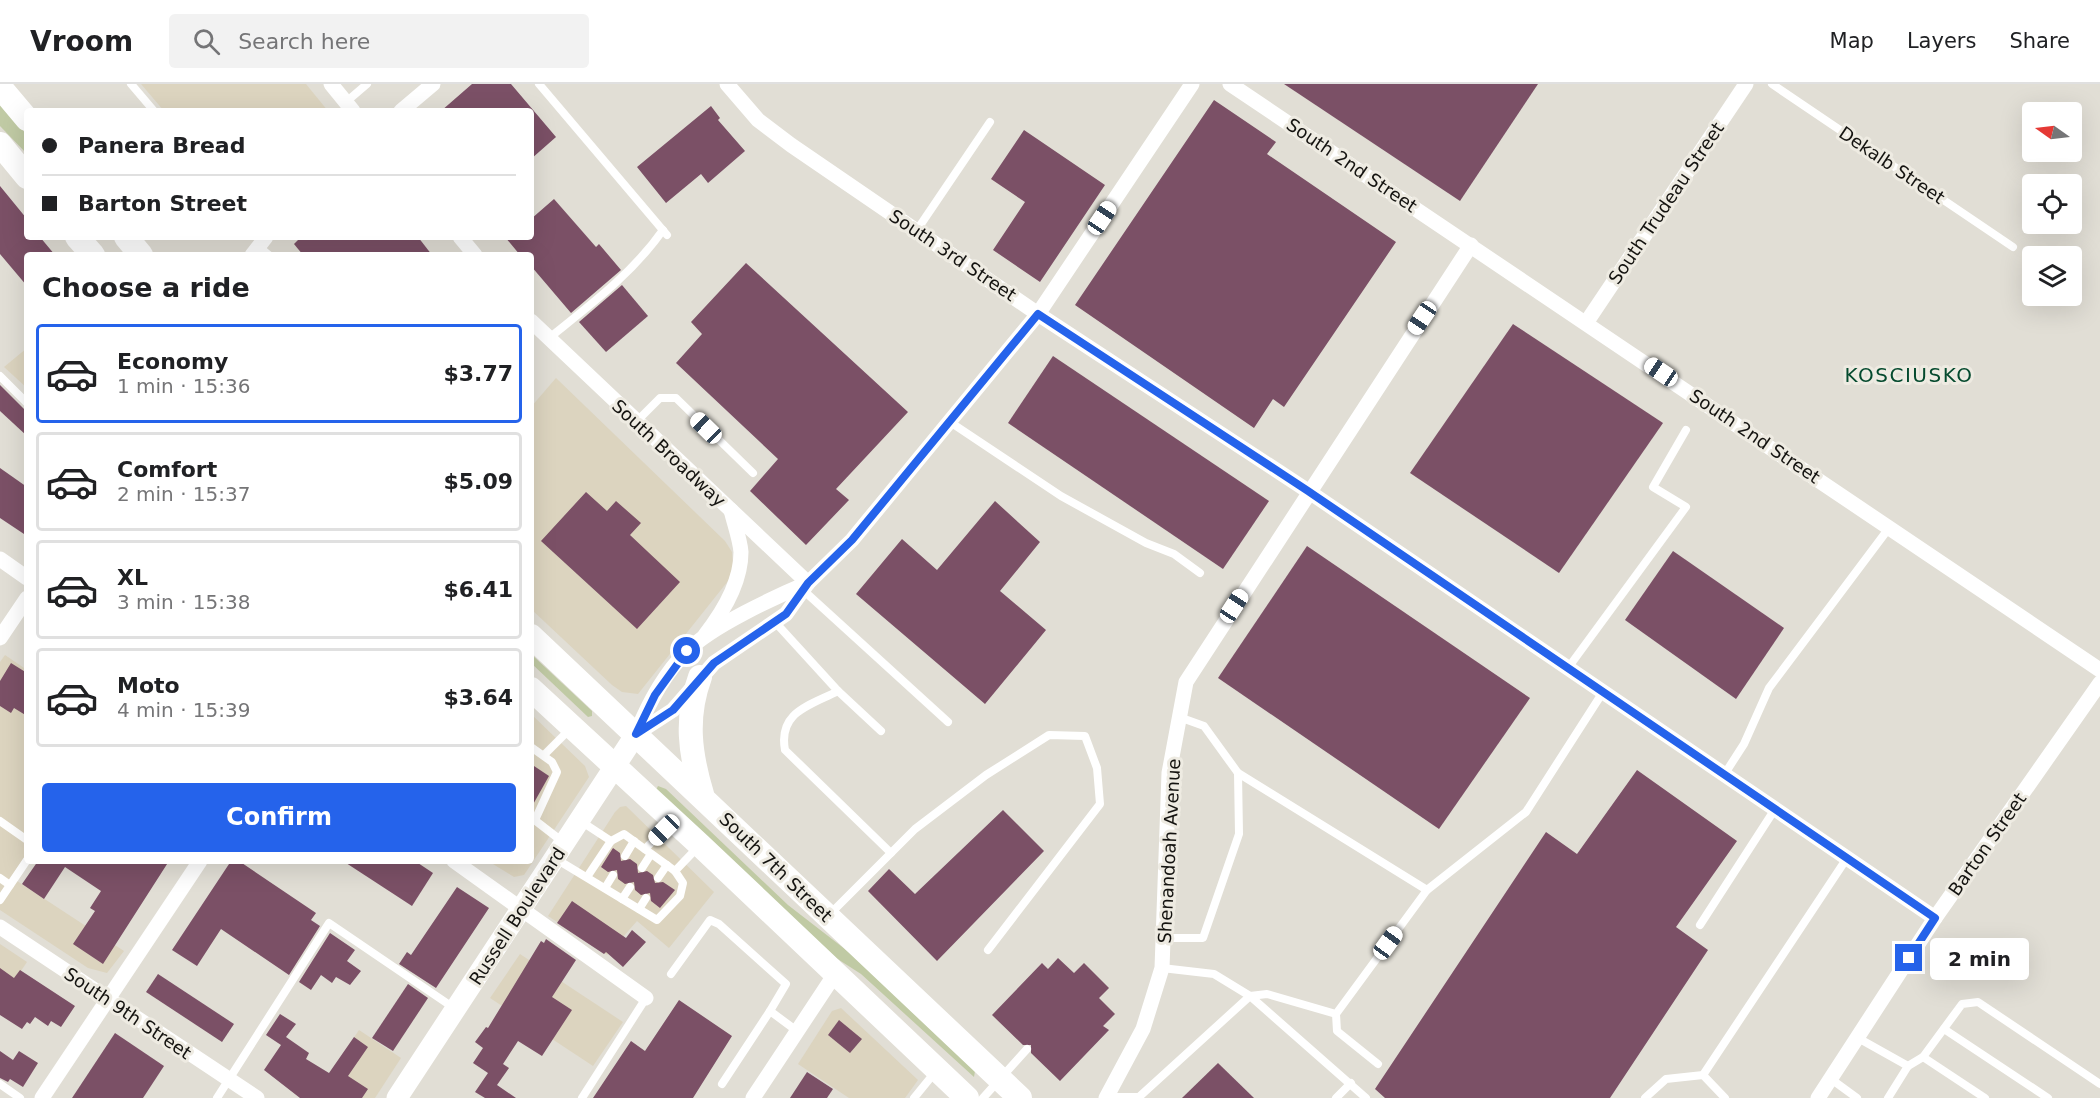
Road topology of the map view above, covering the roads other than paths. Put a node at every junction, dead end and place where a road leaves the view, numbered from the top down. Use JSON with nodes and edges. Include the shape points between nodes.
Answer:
{"nodes":[{"id":1,"x":131,"y":84,"type":"edge"},
{"id":2,"x":331,"y":84,"type":"edge"},
{"id":3,"x":367,"y":84,"type":"edge"},
{"id":4,"x":433,"y":84,"type":"edge"},
{"id":5,"x":539,"y":84,"type":"edge"},
{"id":6,"x":727,"y":84,"type":"edge"},
{"id":7,"x":1192,"y":84,"type":"edge"},
{"id":8,"x":1230,"y":84,"type":"edge"},
{"id":9,"x":1746,"y":84,"type":"edge"},
{"id":10,"x":1772,"y":84,"type":"edge"},
{"id":11,"x":0,"y":87,"type":"edge"},
{"id":12,"x":350,"y":107,"type":"edge"},
{"id":13,"x":151,"y":108,"type":"edge"},
{"id":14,"x":405,"y":108,"type":"edge"},
{"id":15,"x":24,"y":115,"type":"edge"},
{"id":16,"x":990,"y":122,"type":"dead end"},
{"id":17,"x":0,"y":144,"type":"edge"},
{"id":18,"x":24,"y":173,"type":"edge"},
{"id":19,"x":917,"y":230,"type":"junction"},
{"id":20,"x":80,"y":240,"type":"edge"},
{"id":21,"x":128,"y":240,"type":"edge"},
{"id":22,"x":462,"y":240,"type":"edge"},
{"id":23,"x":1471,"y":245,"type":"junction"},
{"id":24,"x":2013,"y":247,"type":"dead end"},
{"id":25,"x":90,"y":252,"type":"edge"},
{"id":26,"x":138,"y":252,"type":"edge"},
{"id":27,"x":472,"y":252,"type":"edge"},
{"id":28,"x":1038,"y":314,"type":"junction"},
{"id":29,"x":1586,"y":323,"type":"junction"},
{"id":30,"x":534,"y":324,"type":"edge"},
{"id":31,"x":548,"y":339,"type":"junction"},
{"id":32,"x":0,"y":376,"type":"edge"},
{"id":33,"x":24,"y":400,"type":"edge"},
{"id":34,"x":636,"y":422,"type":"junction"},
{"id":35,"x":950,"y":422,"type":"junction"},
{"id":36,"x":1686,"y":430,"type":"dead end"},
{"id":37,"x":753,"y":473,"type":"dead end"},
{"id":38,"x":1308,"y":491,"type":"junction"},
{"id":39,"x":730,"y":510,"type":"junction"},
{"id":40,"x":1890,"y":527,"type":"junction"},
{"id":41,"x":0,"y":559,"type":"edge"},
{"id":42,"x":1200,"y":573,"type":"dead end"},
{"id":43,"x":24,"y":576,"type":"edge"},
{"id":44,"x":806,"y":586,"type":"junction"},
{"id":45,"x":24,"y":602,"type":"edge"},
{"id":46,"x":775,"y":622,"type":"junction"},
{"id":47,"x":0,"y":638,"type":"edge"},
{"id":48,"x":534,"y":639,"type":"edge"},
{"id":49,"x":699,"y":641,"type":"junction"},
{"id":50,"x":1568,"y":668,"type":"junction"},
{"id":51,"x":2100,"y":670,"type":"edge"},
{"id":52,"x":700,"y":677,"type":"junction"},
{"id":53,"x":2100,"y":683,"type":"edge"},
{"id":54,"x":838,"y":691,"type":"junction"},
{"id":55,"x":1603,"y":692,"type":"junction"},
{"id":56,"x":534,"y":693,"type":"edge"},
{"id":57,"x":1179,"y":717,"type":"junction"},
{"id":58,"x":948,"y":722,"type":"dead end"},
{"id":59,"x":572,"y":727,"type":"junction"},
{"id":60,"x":881,"y":730,"type":"dead end"},
{"id":61,"x":636,"y":734,"type":"junction"},
{"id":62,"x":534,"y":749,"type":"edge"},
{"id":63,"x":544,"y":756,"type":"junction"},
{"id":64,"x":615,"y":767,"type":"junction"},
{"id":65,"x":1238,"y":773,"type":"junction"},
{"id":66,"x":1724,"y":775,"type":"junction"},
{"id":67,"x":703,"y":797,"type":"junction"},
{"id":68,"x":1775,"y":809,"type":"junction"},
{"id":69,"x":534,"y":817,"type":"edge"},
{"id":70,"x":534,"y":820,"type":"edge"},
{"id":71,"x":674,"y":820,"type":"junction"},
{"id":72,"x":0,"y":821,"type":"edge"},
{"id":73,"x":579,"y":821,"type":"junction"},
{"id":74,"x":24,"y":838,"type":"edge"},
{"id":75,"x":611,"y":840,"type":"junction"},
{"id":76,"x":634,"y":841,"type":"junction"},
{"id":77,"x":700,"y":845,"type":"junction"},
{"id":78,"x":560,"y":850,"type":"junction"},
{"id":79,"x":648,"y":851,"type":"junction"},
{"id":80,"x":891,"y":853,"type":"junction"},
{"id":81,"x":625,"y":856,"type":"dead end"},
{"id":82,"x":1847,"y":858,"type":"junction"},
{"id":83,"x":24,"y":864,"type":"edge"},
{"id":84,"x":198,"y":864,"type":"edge"},
{"id":85,"x":458,"y":864,"type":"edge"},
{"id":86,"x":666,"y":865,"type":"junction"},
{"id":87,"x":642,"y":868,"type":"dead end"},
{"id":88,"x":675,"y":871,"type":"junction"},
{"id":89,"x":613,"y":875,"type":"dead end"},
{"id":90,"x":0,"y":878,"type":"edge"},
{"id":91,"x":587,"y":878,"type":"junction"},
{"id":92,"x":658,"y":878,"type":"dead end"},
{"id":93,"x":10,"y":885,"type":"junction"},
{"id":94,"x":630,"y":887,"type":"dead end"},
{"id":95,"x":605,"y":888,"type":"junction"},
{"id":96,"x":1427,"y":890,"type":"junction"},
{"id":97,"x":646,"y":898,"type":"dead end"},
{"id":98,"x":622,"y":899,"type":"junction"},
{"id":99,"x":0,"y":900,"type":"edge"},
{"id":100,"x":639,"y":909,"type":"junction"},
{"id":101,"x":521,"y":910,"type":"junction"},
{"id":102,"x":828,"y":916,"type":"junction"},
{"id":103,"x":1935,"y":918,"type":"junction"},
{"id":104,"x":1700,"y":925,"type":"dead end"},
{"id":105,"x":0,"y":927,"type":"edge"},
{"id":106,"x":1165,"y":938,"type":"junction"},
{"id":107,"x":988,"y":950,"type":"dead end"},
{"id":108,"x":1162,"y":968,"type":"junction"},
{"id":109,"x":671,"y":974,"type":"dead end"},
{"id":110,"x":834,"y":974,"type":"junction"},
{"id":111,"x":1250,"y":996,"type":"junction"},
{"id":112,"x":646,"y":998,"type":"joint"},
{"id":113,"x":109,"y":1000,"type":"junction"},
{"id":114,"x":455,"y":1009,"type":"junction"},
{"id":115,"x":770,"y":1011,"type":"junction"},
{"id":116,"x":1336,"y":1014,"type":"junction"},
{"id":117,"x":1944,"y":1029,"type":"junction"},
{"id":118,"x":797,"y":1031,"type":"junction"},
{"id":119,"x":1858,"y":1038,"type":"junction"},
{"id":120,"x":1027,"y":1049,"type":"dead end"},
{"id":121,"x":1923,"y":1057,"type":"junction"},
{"id":122,"x":1377,"y":1064,"type":"dead end"},
{"id":123,"x":1908,"y":1066,"type":"junction"},
{"id":124,"x":937,"y":1070,"type":"junction"},
{"id":125,"x":1703,"y":1075,"type":"junction"},
{"id":126,"x":1000,"y":1079,"type":"junction"},
{"id":127,"x":1831,"y":1079,"type":"junction"},
{"id":128,"x":229,"y":1080,"type":"junction"},
{"id":129,"x":1351,"y":1083,"type":"junction"},
{"id":130,"x":0,"y":1084,"type":"edge"},
{"id":131,"x":722,"y":1084,"type":"dead end"},
{"id":132,"x":2100,"y":1084,"type":"edge"},
{"id":133,"x":1106,"y":1097,"type":"edge"},
{"id":134,"x":20,"y":1098,"type":"edge"},
{"id":135,"x":42,"y":1098,"type":"edge"},
{"id":136,"x":217,"y":1098,"type":"edge"},
{"id":137,"x":257,"y":1098,"type":"edge"},
{"id":138,"x":397,"y":1098,"type":"edge"},
{"id":139,"x":582,"y":1098,"type":"edge"},
{"id":140,"x":753,"y":1098,"type":"edge"},
{"id":141,"x":914,"y":1098,"type":"edge"},
{"id":142,"x":966,"y":1098,"type":"edge"},
{"id":143,"x":983,"y":1098,"type":"edge"},
{"id":144,"x":1020,"y":1098,"type":"edge"},
{"id":145,"x":1336,"y":1098,"type":"edge"},
{"id":146,"x":1366,"y":1098,"type":"edge"},
{"id":147,"x":1645,"y":1098,"type":"edge"},
{"id":148,"x":1725,"y":1098,"type":"edge"},
{"id":149,"x":1818,"y":1098,"type":"edge"},
{"id":150,"x":1857,"y":1098,"type":"edge"},
{"id":151,"x":1888,"y":1098,"type":"edge"},
{"id":152,"x":1985,"y":1098,"type":"edge"},
{"id":153,"x":2048,"y":1098,"type":"edge"}],
"edges":[{"from":1,"to":13,"type":"lane"},
{"from":2,"to":12,"type":"street"},
{"from":3,"to":12,"type":"lane"},
{"from":4,"to":14,"type":"street"},
{"from":5,"to":31,"type":"lane","via":[[665,232],[621,279]]},
{"from":6,"to":19,"type":"street","name":"South 3rd Street","via":[[758,120]]},
{"from":7,"to":28,"type":"street","name":"Russell Boulevard"},
{"from":8,"to":23,"type":"street","name":"South 2nd Street"},
{"from":9,"to":29,"type":"street","name":"South Trudeau Street"},
{"from":10,"to":24,"type":"lane","name":"Dekalb Street"},
{"from":11,"to":15,"type":"main road"},
{"from":16,"to":19,"type":"lane"},
{"from":17,"to":18,"type":"main road"},
{"from":19,"to":28,"type":"street","name":"South 3rd Street"},
{"from":20,"to":25,"type":"main road"},
{"from":21,"to":26,"type":"main road"},
{"from":22,"to":27,"type":"street"},
{"from":23,"to":29,"type":"street","name":"South 2nd Street"},
{"from":23,"to":38,"type":"street","name":"Shenandoah Avenue"},
{"from":28,"to":35,"type":"street","name":"Russell Boulevard"},
{"from":28,"to":38,"type":"street","name":"South 3rd Street"},
{"from":29,"to":40,"type":"street","name":"South 2nd Street"},
{"from":30,"to":31,"type":"street","name":"South Broadway"},
{"from":31,"to":34,"type":"street","name":"South Broadway"},
{"from":32,"to":33,"type":"lane"},
{"from":34,"to":37,"type":"lane","via":[[660,398],[676,398]]},
{"from":34,"to":39,"type":"street","name":"South Broadway"},
{"from":35,"to":42,"type":"lane","via":[[1060,496],[1174,554]]},
{"from":35,"to":44,"type":"street","name":"Russell Boulevard","via":[[852,540]]},
{"from":36,"to":50,"type":"lane","via":[[1653,487],[1686,507]]},
{"from":38,"to":50,"type":"street","name":"South 3rd Street"},
{"from":38,"to":57,"type":"street","name":"Shenandoah Avenue","via":[[1185,682]]},
{"from":39,"to":44,"type":"street","name":"South Broadway"},
{"from":39,"to":49,"type":"street","via":[[741,551],[738,574],[716,620]]},
{"from":40,"to":51,"type":"street","name":"South 2nd Street"},
{"from":40,"to":66,"type":"lane","via":[[1769,688],[1744,744]]},
{"from":41,"to":43,"type":"street"},
{"from":44,"to":46,"type":"street","name":"Russell Boulevard","via":[[786,614]]},
{"from":44,"to":49,"type":"street","name":"Russell Boulevard","via":[[773,598]]},
{"from":44,"to":58,"type":"lane"},
{"from":45,"to":47,"type":"street"},
{"from":46,"to":52,"type":"street","name":"Russell Boulevard","via":[[727,653]]},
{"from":46,"to":54,"type":"lane"},
{"from":48,"to":61,"type":"main road","name":"South 7th Street"},
{"from":49,"to":61,"type":"street","name":"Russell Boulevard","via":[[668,674]]},
{"from":50,"to":55,"type":"street","name":"South 3rd Street"},
{"from":52,"to":61,"type":"street","name":"Russell Boulevard","via":[[673,710]]},
{"from":52,"to":67,"type":"main road","via":[[689,725],[694,768]]},
{"from":53,"to":103,"type":"street","name":"Barton Street"},
{"from":54,"to":60,"type":"lane"},
{"from":54,"to":80,"type":"lane","via":[[793,715],[784,728],[785,750]]},
{"from":55,"to":66,"type":"street","name":"South 3rd Street"},
{"from":55,"to":96,"type":"lane","via":[[1526,812]]},
{"from":56,"to":59,"type":"main road","name":"South 7th Street"},
{"from":57,"to":65,"type":"lane","via":[[1204,726]]},
{"from":57,"to":106,"type":"street","name":"Shenandoah Avenue","via":[[1169,773]]},
{"from":59,"to":63,"type":"lane"},
{"from":59,"to":64,"type":"main road","name":"South 7th Street"},
{"from":61,"to":64,"type":"main road","name":"Russell Boulevard"},
{"from":61,"to":67,"type":"main road","name":"South 7th Street"},
{"from":62,"to":63,"type":"lane"},
{"from":63,"to":69,"type":"lane","via":[[557,772]]},
{"from":64,"to":71,"type":"main road","name":"South 7th Street"},
{"from":64,"to":73,"type":"main road","name":"Russell Boulevard"},
{"from":65,"to":96,"type":"lane"},
{"from":65,"to":106,"type":"lane","via":[[1239,834],[1203,938]]},
{"from":66,"to":68,"type":"street","name":"South 3rd Street"},
{"from":67,"to":102,"type":"main road","name":"South 7th Street"},
{"from":68,"to":82,"type":"street","name":"South 3rd Street"},
{"from":68,"to":104,"type":"lane"},
{"from":70,"to":78,"type":"lane"},
{"from":71,"to":77,"type":"main road","name":"South 7th Street"},
{"from":71,"to":79,"type":"lane"},
{"from":72,"to":74,"type":"lane"},
{"from":73,"to":75,"type":"lane"},
{"from":73,"to":78,"type":"main road","name":"Russell Boulevard"},
{"from":75,"to":76,"type":"lane","via":[[624,834]]},
{"from":75,"to":91,"type":"lane"},
{"from":76,"to":79,"type":"lane"},
{"from":76,"to":81,"type":"lane"},
{"from":77,"to":88,"type":"lane"},
{"from":77,"to":110,"type":"main road","name":"South 7th Street"},
{"from":78,"to":91,"type":"lane"},
{"from":78,"to":101,"type":"main road","name":"Russell Boulevard"},
{"from":79,"to":86,"type":"lane"},
{"from":79,"to":87,"type":"lane"},
{"from":80,"to":102,"type":"lane"},
{"from":80,"to":107,"type":"lane","via":[[915,829],[986,775],[1049,735],[1085,736],[1097,768],[1100,804]]},
{"from":82,"to":103,"type":"street","name":"South 3rd Street"},
{"from":82,"to":125,"type":"lane"},
{"from":83,"to":93,"type":"lane"},
{"from":84,"to":113,"type":"street"},
{"from":85,"to":101,"type":"street"},
{"from":86,"to":88,"type":"lane"},
{"from":86,"to":92,"type":"lane"},
{"from":88,"to":100,"type":"lane","via":[[683,883],[680,896],[657,920]]},
{"from":89,"to":95,"type":"lane"},
{"from":90,"to":93,"type":"lane"},
{"from":91,"to":95,"type":"lane"},
{"from":93,"to":99,"type":"lane"},
{"from":94,"to":98,"type":"lane"},
{"from":95,"to":98,"type":"lane"},
{"from":96,"to":116,"type":"lane"},
{"from":97,"to":100,"type":"lane"},
{"from":98,"to":100,"type":"lane"},
{"from":101,"to":112,"type":"street"},
{"from":101,"to":114,"type":"main road","name":"Russell Boulevard"},
{"from":102,"to":126,"type":"main road","name":"South 7th Street"},
{"from":103,"to":119,"type":"street","name":"Barton Street"},
{"from":105,"to":113,"type":"street","name":"South 9th Street"},
{"from":106,"to":108,"type":"street","name":"Shenandoah Avenue"},
{"from":108,"to":111,"type":"lane","via":[[1214,974]]},
{"from":108,"to":133,"type":"street","name":"Shenandoah Avenue","via":[[1143,1029]]},
{"from":109,"to":115,"type":"lane","via":[[710,920],[786,984]]},
{"from":110,"to":118,"type":"street"},
{"from":110,"to":124,"type":"main road","name":"South 7th Street"},
{"from":111,"to":116,"type":"lane","via":[[1266,993]]},
{"from":111,"to":129,"type":"lane"},
{"from":111,"to":133,"type":"lane","via":[[1139,1097]]},
{"from":112,"to":139,"type":"lane"},
{"from":113,"to":128,"type":"street","name":"South 9th Street"},
{"from":113,"to":135,"type":"street"},
{"from":114,"to":128,"type":"lane","via":[[329,923]]},
{"from":114,"to":138,"type":"main road","name":"Russell Boulevard"},
{"from":115,"to":118,"type":"lane"},
{"from":115,"to":131,"type":"lane"},
{"from":116,"to":122,"type":"lane","via":[[1336,1031]]},
{"from":117,"to":121,"type":"lane"},
{"from":117,"to":132,"type":"lane","via":[[1962,1004],[1978,1002]]},
{"from":117,"to":153,"type":"lane"},
{"from":118,"to":140,"type":"street"},
{"from":119,"to":123,"type":"lane"},
{"from":119,"to":127,"type":"street","name":"Barton Street"},
{"from":120,"to":126,"type":"lane"},
{"from":121,"to":123,"type":"lane"},
{"from":121,"to":152,"type":"lane"},
{"from":123,"to":151,"type":"lane"},
{"from":124,"to":141,"type":"lane"},
{"from":124,"to":142,"type":"main road","name":"South 7th Street"},
{"from":125,"to":147,"type":"lane","via":[[1666,1079]]},
{"from":125,"to":148,"type":"lane"},
{"from":126,"to":143,"type":"lane"},
{"from":126,"to":144,"type":"main road","name":"South 7th Street"},
{"from":127,"to":149,"type":"street","name":"Barton Street"},
{"from":127,"to":150,"type":"lane"},
{"from":128,"to":136,"type":"lane"},
{"from":128,"to":137,"type":"street","name":"South 9th Street"},
{"from":129,"to":145,"type":"lane"},
{"from":129,"to":146,"type":"lane"},
{"from":130,"to":134,"type":"lane"}]}
